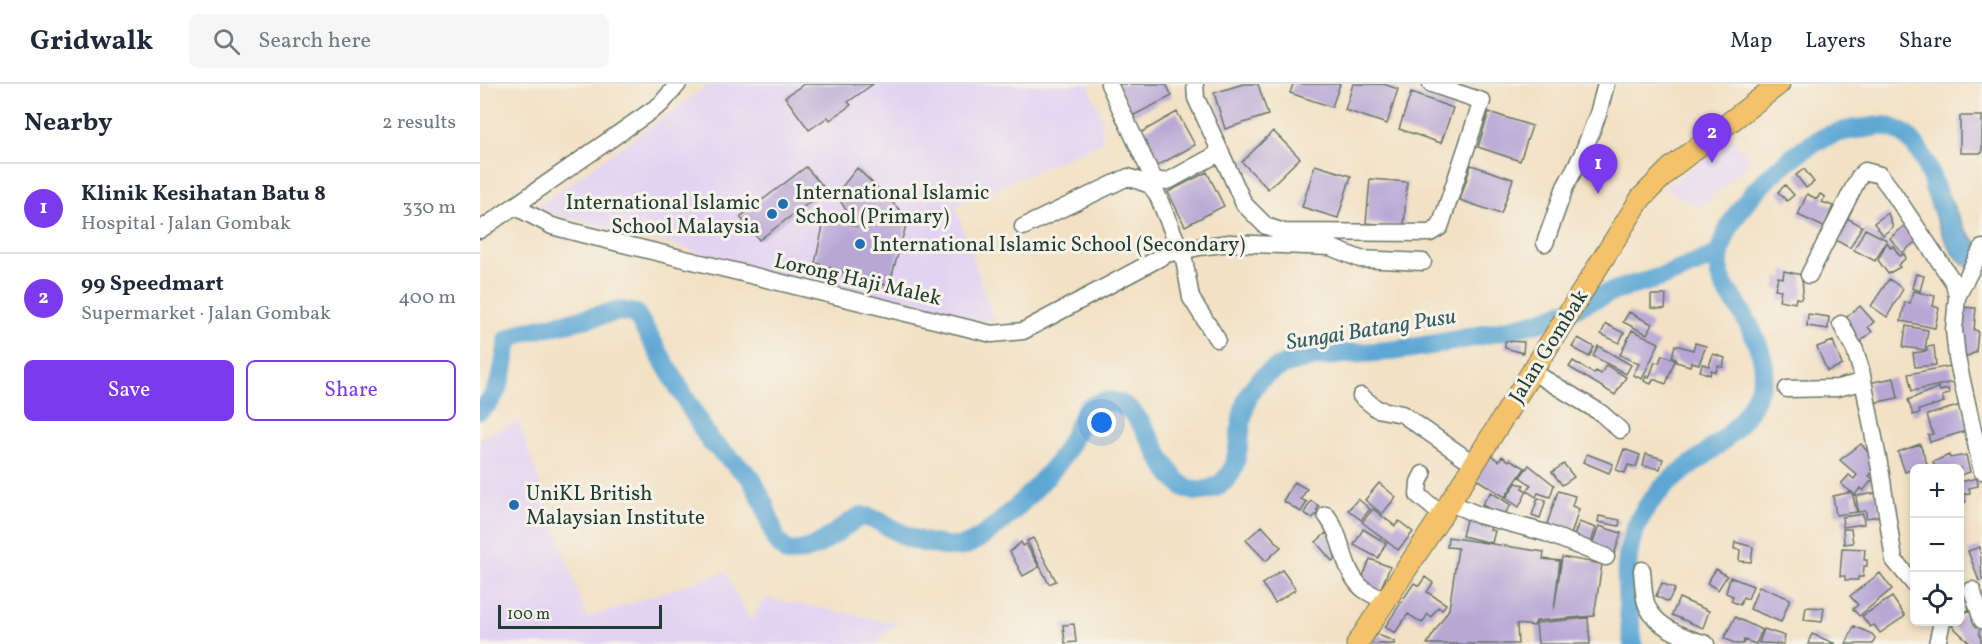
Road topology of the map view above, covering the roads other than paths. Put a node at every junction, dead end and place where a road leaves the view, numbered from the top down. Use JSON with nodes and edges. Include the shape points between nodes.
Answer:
{"nodes":[{"id":1,"x":678,"y":84,"type":"edge"},
{"id":2,"x":1109,"y":84,"type":"edge"},
{"id":3,"x":1195,"y":84,"type":"edge"},
{"id":4,"x":1431,"y":84,"type":"edge"},
{"id":5,"x":1606,"y":84,"type":"edge"},
{"id":6,"x":1779,"y":84,"type":"edge"},
{"id":7,"x":1221,"y":152,"type":"junction"},
{"id":8,"x":514,"y":206,"type":"junction"},
{"id":9,"x":1023,"y":227,"type":"dead end"},
{"id":10,"x":480,"y":230,"type":"edge"},
{"id":11,"x":1545,"y":243,"type":"dead end"},
{"id":12,"x":1982,"y":248,"type":"edge"},
{"id":13,"x":1181,"y":251,"type":"junction"},
{"id":14,"x":1423,"y":262,"type":"dead end"},
{"id":15,"x":1809,"y":275,"type":"dead end"},
{"id":16,"x":1957,"y":297,"type":"junction"},
{"id":17,"x":1841,"y":324,"type":"dead end"},
{"id":18,"x":1217,"y":339,"type":"dead end"},
{"id":19,"x":1533,"y":372,"type":"junction"},
{"id":20,"x":1863,"y":382,"type":"junction"},
{"id":21,"x":1787,"y":389,"type":"dead end"},
{"id":22,"x":1361,"y":396,"type":"dead end"},
{"id":23,"x":1620,"y":430,"type":"dead end"},
{"id":24,"x":1474,"y":464,"type":"junction"},
{"id":25,"x":1982,"y":471,"type":"edge"},
{"id":26,"x":1423,"y":474,"type":"dead end"},
{"id":27,"x":1446,"y":509,"type":"junction"},
{"id":28,"x":1326,"y":515,"type":"dead end"},
{"id":29,"x":1606,"y":557,"type":"dead end"},
{"id":30,"x":1642,"y":570,"type":"dead end"},
{"id":31,"x":1910,"y":579,"type":"edge"},
{"id":32,"x":1971,"y":590,"type":"edge"},
{"id":33,"x":1386,"y":601,"type":"junction"},
{"id":34,"x":1982,"y":620,"type":"edge"},
{"id":35,"x":1941,"y":626,"type":"edge"},
{"id":36,"x":1357,"y":644,"type":"edge"},
{"id":37,"x":1706,"y":644,"type":"edge"},
{"id":38,"x":1937,"y":644,"type":"edge"}],
"edges":[{"from":1,"to":8,"type":"street","via":[[661,104]]},
{"from":2,"to":7,"type":"street","via":[[1153,178],[1170,180]]},
{"from":3,"to":7,"type":"street","via":[[1196,98]]},
{"from":4,"to":7,"type":"street","via":[[1482,101],[1440,227],[1430,233],[1284,232],[1266,226],[1244,204]]},
{"from":5,"to":11,"type":"street","via":[[1594,124]]},
{"from":6,"to":19,"type":"main road","name":"Jalan Gombak","via":[[1672,167],[1641,198]]},
{"from":8,"to":10,"type":"street"},
{"from":8,"to":13,"type":"street","name":"Lorong Haji Malek","via":[[552,226],[992,334],[1023,331],[1167,254]]},
{"from":9,"to":13,"type":"street","via":[[1128,177],[1137,178],[1157,194]]},
{"from":12,"to":16,"type":"street"},
{"from":13,"to":14,"type":"street","name":"Lorong Haji Malek","via":[[1230,243],[1330,248],[1360,259]]},
{"from":13,"to":18,"type":"street","via":[[1191,298]]},
{"from":15,"to":16,"type":"street","via":[[1859,177],[1865,171],[1872,172],[1880,175],[1932,247],[1954,284]]},
{"from":16,"to":25,"type":"street","via":[[1957,358]]},
{"from":17,"to":20,"type":"street","via":[[1855,350]]},
{"from":19,"to":23,"type":"street","via":[[1601,413]]},
{"from":19,"to":24,"type":"main road","name":"Jalan Gombak"},
{"from":20,"to":21,"type":"street","via":[[1837,388]]},
{"from":20,"to":31,"type":"street","via":[[1894,560]]},
{"from":22,"to":24,"type":"street","via":[[1377,409],[1402,414]]},
{"from":24,"to":27,"type":"main road","name":"Jalan Gombak"},
{"from":26,"to":27,"type":"street","via":[[1418,495]]},
{"from":27,"to":29,"type":"street","via":[[1546,533]]},
{"from":27,"to":33,"type":"main road","name":"Jalan Gombak"},
{"from":28,"to":33,"type":"street","via":[[1335,525],[1354,578],[1361,588]]},
{"from":30,"to":37,"type":"street","via":[[1646,603],[1652,615],[1665,626]]},
{"from":32,"to":34,"type":"street"},
{"from":33,"to":36,"type":"main road","name":"Jalan Gombak"},
{"from":35,"to":38,"type":"street"}]}
